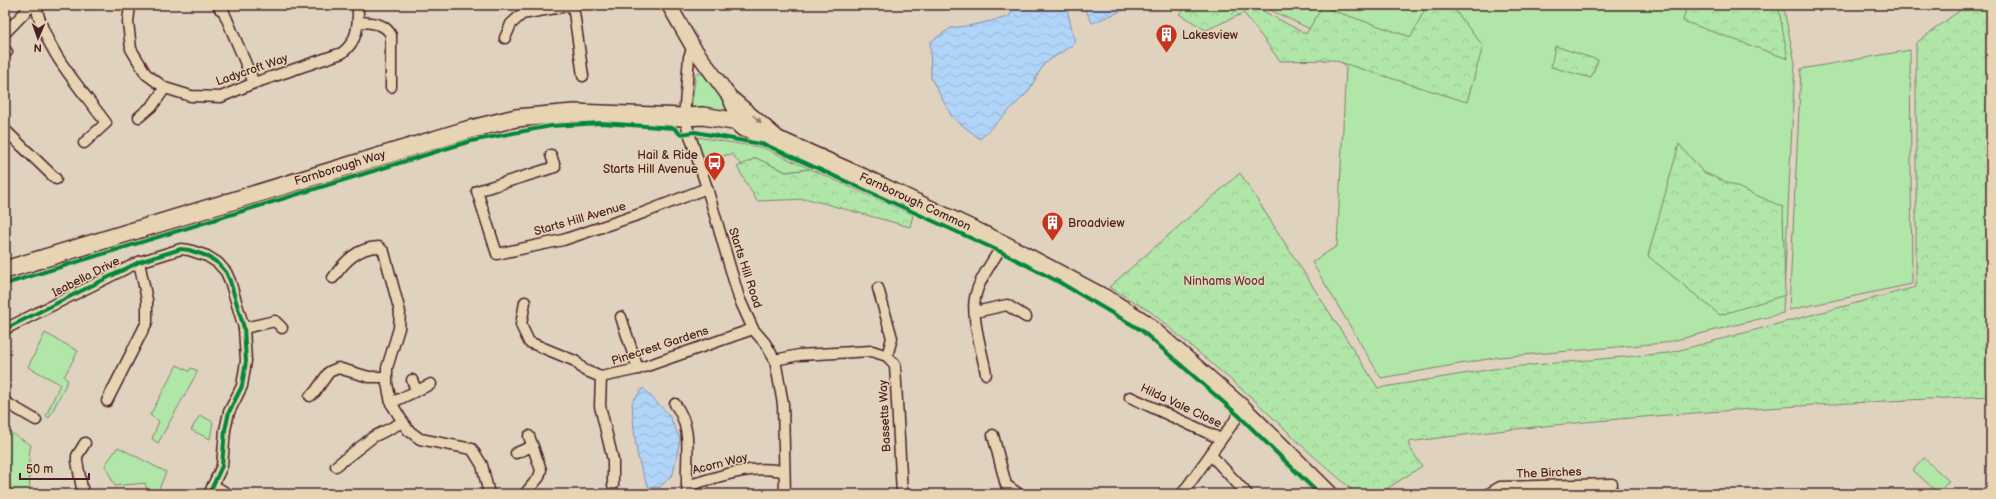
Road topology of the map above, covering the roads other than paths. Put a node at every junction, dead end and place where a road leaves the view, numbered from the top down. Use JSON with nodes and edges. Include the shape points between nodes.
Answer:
{"nodes":[{"id":1,"x":32,"y":5,"type":"edge"},
{"id":2,"x":36,"y":5,"type":"edge"},
{"id":3,"x":130,"y":5,"type":"edge"},
{"id":4,"x":358,"y":5,"type":"edge"},
{"id":5,"x":573,"y":5,"type":"edge"},
{"id":6,"x":669,"y":5,"type":"edge"},
{"id":7,"x":220,"y":9,"type":"dead end"},
{"id":8,"x":358,"y":22,"type":"junction"},
{"id":9,"x":5,"y":33,"type":"edge"},
{"id":10,"x":505,"y":38,"type":"dead end"},
{"id":11,"x":693,"y":47,"type":"junction"},
{"id":12,"x":583,"y":76,"type":"dead end"},
{"id":13,"x":254,"y":83,"type":"junction"},
{"id":14,"x":391,"y":87,"type":"dead end"},
{"id":15,"x":165,"y":88,"type":"junction"},
{"id":16,"x":729,"y":96,"type":"junction"},
{"id":17,"x":139,"y":117,"type":"dead end"},
{"id":18,"x":684,"y":117,"type":"junction"},
{"id":19,"x":746,"y":129,"type":"junction"},
{"id":20,"x":5,"y":130,"type":"edge"},
{"id":21,"x":783,"y":142,"type":"junction"},
{"id":22,"x":84,"y":143,"type":"dead end"},
{"id":23,"x":551,"y":155,"type":"dead end"},
{"id":24,"x":56,"y":178,"type":"dead end"},
{"id":25,"x":707,"y":188,"type":"junction"},
{"id":26,"x":1003,"y":244,"type":"junction"},
{"id":27,"x":139,"y":262,"type":"junction"},
{"id":28,"x":5,"y":270,"type":"edge"},
{"id":29,"x":333,"y":278,"type":"dead end"},
{"id":30,"x":878,"y":288,"type":"dead end"},
{"id":31,"x":525,"y":302,"type":"dead end"},
{"id":32,"x":974,"y":312,"type":"junction"},
{"id":33,"x":621,"y":317,"type":"dead end"},
{"id":34,"x":1026,"y":317,"type":"dead end"},
{"id":35,"x":244,"y":328,"type":"junction"},
{"id":36,"x":282,"y":328,"type":"dead end"},
{"id":37,"x":5,"y":329,"type":"edge"},
{"id":38,"x":753,"y":329,"type":"junction"},
{"id":39,"x":887,"y":356,"type":"junction"},
{"id":40,"x":775,"y":360,"type":"junction"},
{"id":41,"x":638,"y":369,"type":"junction"},
{"id":42,"x":986,"y":374,"type":"dead end"},
{"id":43,"x":386,"y":377,"type":"junction"},
{"id":44,"x":602,"y":377,"type":"junction"},
{"id":45,"x":412,"y":380,"type":"dead end"},
{"id":46,"x":431,"y":384,"type":"dead end"},
{"id":47,"x":416,"y":390,"type":"junction"},
{"id":48,"x":310,"y":396,"type":"dead end"},
{"id":49,"x":1130,"y":397,"type":"dead end"},
{"id":50,"x":107,"y":401,"type":"dead end"},
{"id":51,"x":5,"y":402,"type":"edge"},
{"id":52,"x":391,"y":403,"type":"junction"},
{"id":53,"x":675,"y":404,"type":"dead end"},
{"id":54,"x":1242,"y":409,"type":"junction"},
{"id":55,"x":36,"y":420,"type":"dead end"},
{"id":56,"x":403,"y":422,"type":"junction"},
{"id":57,"x":993,"y":435,"type":"dead end"},
{"id":58,"x":1221,"y":439,"type":"junction"},
{"id":59,"x":85,"y":443,"type":"dead end"},
{"id":60,"x":516,"y":453,"type":"dead end"},
{"id":61,"x":1211,"y":455,"type":"junction"},
{"id":62,"x":336,"y":466,"type":"dead end"},
{"id":63,"x":783,"y":471,"type":"junction"},
{"id":64,"x":1612,"y":484,"type":"dead end"},
{"id":65,"x":613,"y":485,"type":"dead end"},
{"id":66,"x":211,"y":490,"type":"edge"},
{"id":67,"x":688,"y":490,"type":"edge"},
{"id":68,"x":84,"y":494,"type":"edge"},
{"id":69,"x":228,"y":494,"type":"edge"},
{"id":70,"x":489,"y":494,"type":"edge"},
{"id":71,"x":525,"y":494,"type":"edge"},
{"id":72,"x":785,"y":494,"type":"edge"},
{"id":73,"x":902,"y":494,"type":"edge"},
{"id":74,"x":1019,"y":494,"type":"edge"},
{"id":75,"x":1182,"y":494,"type":"edge"},
{"id":76,"x":1247,"y":494,"type":"edge"},
{"id":77,"x":1329,"y":494,"type":"edge"},
{"id":78,"x":1488,"y":494,"type":"edge"}],
"edges":[{"from":1,"to":9,"type":"street"},
{"from":2,"to":22,"type":"street","via":[[55,56],[106,123]]},
{"from":3,"to":15,"type":"street","name":"Ladycroft Way","via":[[128,22],[131,49],[146,74]]},
{"from":4,"to":8,"type":"street","name":"Ladycroft Way"},
{"from":5,"to":10,"type":"street","via":[[522,14],[511,24]]},
{"from":5,"to":12,"type":"street"},
{"from":6,"to":11,"type":"main road"},
{"from":7,"to":13,"type":"street","via":[[224,10]]},
{"from":8,"to":13,"type":"street","name":"Ladycroft Way","via":[[355,39],[342,53]]},
{"from":8,"to":14,"type":"street","via":[[388,29],[391,35]]},
{"from":11,"to":16,"type":"main road"},
{"from":11,"to":18,"type":"street","via":[[689,57]]},
{"from":13,"to":15,"type":"street","name":"Ladycroft Way","via":[[221,97],[191,96]]},
{"from":15,"to":17,"type":"street","via":[[153,105]]},
{"from":16,"to":19,"type":"main road"},
{"from":16,"to":21,"type":"main road","one_way":true},
{"from":18,"to":19,"type":"highway","name":"Farnborough Common","via":[[703,116]]},
{"from":18,"to":25,"type":"street","name":"Starts Hill Road"},
{"from":18,"to":28,"type":"highway","name":"Farnborough Way","via":[[608,113],[516,118]]},
{"from":19,"to":21,"type":"highway","name":"Farnborough Common"},
{"from":20,"to":24,"type":"street"},
{"from":21,"to":26,"type":"highway","name":"Farnborough Common"},
{"from":23,"to":25,"type":"street","name":"Starts Hill Avenue","via":[[555,167],[477,191],[497,254],[563,240]]},
{"from":25,"to":38,"type":"street","name":"Starts Hill Road","via":[[738,298]]},
{"from":26,"to":32,"type":"street","via":[[980,283]]},
{"from":26,"to":54,"type":"highway","name":"Farnborough Common","via":[[1108,300],[1143,322]]},
{"from":27,"to":35,"type":"street","name":"Isabella Drive","via":[[182,249],[197,252],[213,260],[226,272]]},
{"from":27,"to":37,"type":"street","name":"Isabella Drive"},
{"from":27,"to":50,"type":"street","via":[[147,300],[147,322]]},
{"from":29,"to":43,"type":"street","via":[[347,261],[361,251],[379,247],[384,252],[400,319]]},
{"from":30,"to":39,"type":"street","via":[[892,338]]},
{"from":31,"to":44,"type":"street","name":"Pinecrest Gardens","via":[[521,326],[529,342],[575,361],[584,370]]},
{"from":32,"to":34,"type":"street","via":[[1007,305]]},
{"from":32,"to":42,"type":"street"},
{"from":33,"to":41,"type":"street"},
{"from":35,"to":36,"type":"street","via":[[275,321]]},
{"from":35,"to":66,"type":"street","name":"Isabella Drive","via":[[245,376],[229,412],[222,466]]},
{"from":38,"to":40,"type":"street","name":"Starts Hill Road","via":[[766,343]]},
{"from":38,"to":41,"type":"street","name":"Pinecrest Gardens"},
{"from":39,"to":40,"type":"street","via":[[872,352],[799,355]]},
{"from":39,"to":73,"type":"street","name":"Bassetts Way","via":[[895,365]]},
{"from":40,"to":63,"type":"street","name":"Starts Hill Road","via":[[783,404]]},
{"from":41,"to":44,"type":"street","name":"Pinecrest Gardens"},
{"from":43,"to":48,"type":"street","via":[[369,377],[338,368],[329,372]]},
{"from":43,"to":52,"type":"street"},
{"from":44,"to":65,"type":"street","via":[[600,406],[613,460]]},
{"from":45,"to":47,"type":"street"},
{"from":46,"to":47,"type":"street"},
{"from":47,"to":52,"type":"street"},
{"from":49,"to":58,"type":"street","name":"Hilda Vale Close"},
{"from":51,"to":55,"type":"street"},
{"from":52,"to":56,"type":"street"},
{"from":53,"to":67,"type":"street","via":[[681,413],[688,435]]},
{"from":54,"to":58,"type":"street"},
{"from":54,"to":77,"type":"highway","name":"Farnborough Common"},
{"from":56,"to":62,"type":"street","via":[[373,437]]},
{"from":56,"to":70,"type":"street","via":[[408,430],[420,439],[472,449],[482,465]]},
{"from":57,"to":74,"type":"street","via":[[1006,485]]},
{"from":58,"to":61,"type":"street"},
{"from":59,"to":68,"type":"street","via":[[77,456]]},
{"from":60,"to":71,"type":"street","via":[[531,441],[540,467],[540,473]]},
{"from":61,"to":75,"type":"street"},
{"from":61,"to":76,"type":"street"},
{"from":63,"to":67,"type":"street","name":"Acorn Way","via":[[768,468],[747,469]]},
{"from":63,"to":72,"type":"street","name":"Starts Hill Road"},
{"from":64,"to":78,"type":"street","name":"The Birches","via":[[1500,487]]},
{"from":66,"to":69,"type":"street"}]}
